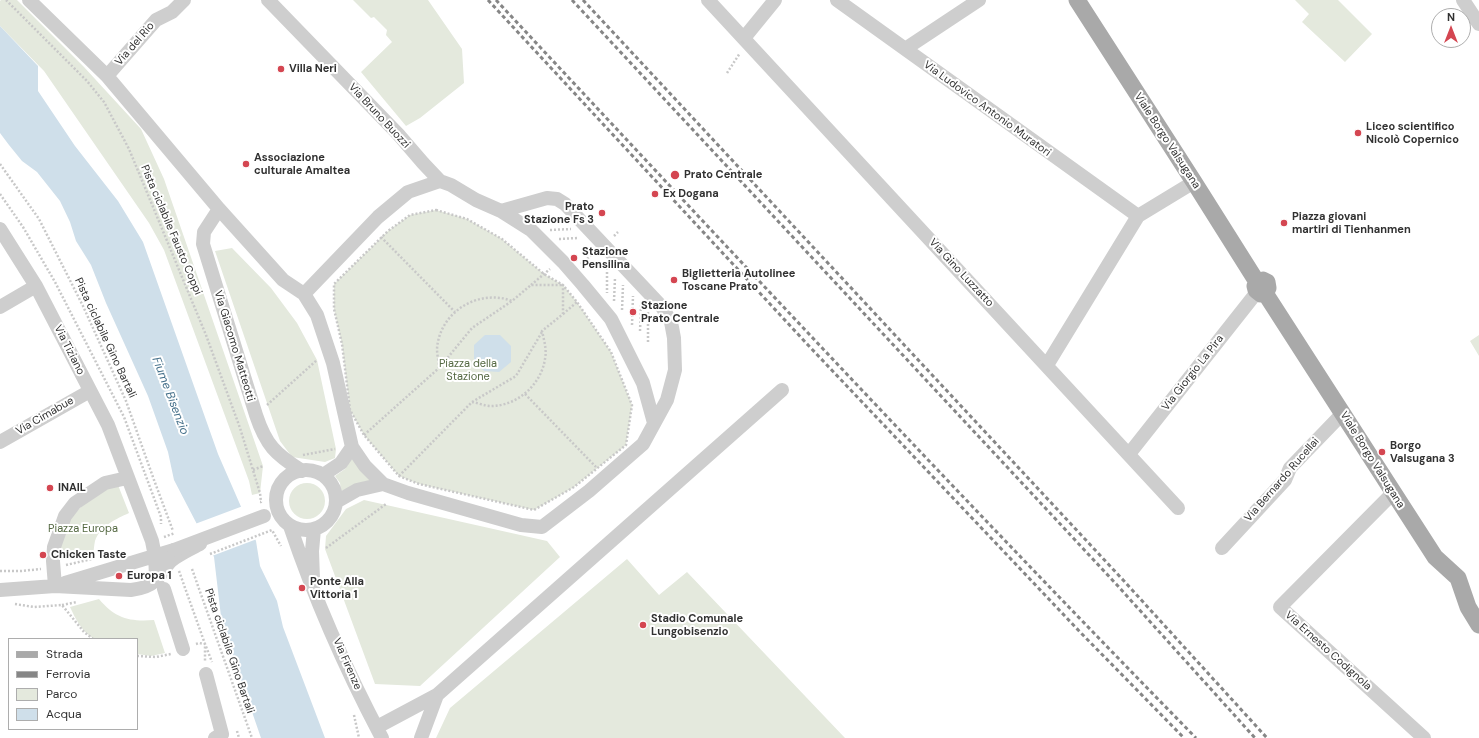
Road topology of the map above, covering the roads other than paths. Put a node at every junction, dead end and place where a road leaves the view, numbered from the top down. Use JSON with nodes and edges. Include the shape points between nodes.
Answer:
{"nodes":[{"id":1,"x":28,"y":0,"type":"edge"},
{"id":2,"x":184,"y":0,"type":"edge"},
{"id":3,"x":268,"y":0,"type":"edge"},
{"id":4,"x":708,"y":0,"type":"edge"},
{"id":5,"x":775,"y":0,"type":"edge"},
{"id":6,"x":837,"y":0,"type":"edge"},
{"id":7,"x":979,"y":0,"type":"edge"},
{"id":8,"x":1077,"y":0,"type":"edge"},
{"id":9,"x":1463,"y":0,"type":"edge"},
{"id":10,"x":1479,"y":24,"type":"edge"},
{"id":11,"x":744,"y":38,"type":"junction"},
{"id":12,"x":904,"y":49,"type":"junction"},
{"id":13,"x":107,"y":76,"type":"junction"},
{"id":14,"x":440,"y":181,"type":"junction"},
{"id":15,"x":1194,"y":182,"type":"junction"},
{"id":16,"x":220,"y":209,"type":"junction"},
{"id":17,"x":501,"y":211,"type":"junction"},
{"id":18,"x":1138,"y":216,"type":"junction"},
{"id":19,"x":0,"y":228,"type":"edge"},
{"id":20,"x":36,"y":286,"type":"junction"},
{"id":21,"x":1259,"y":289,"type":"junction"},
{"id":22,"x":304,"y":294,"type":"junction"},
{"id":23,"x":0,"y":307,"type":"edge"},
{"id":24,"x":1047,"y":365,"type":"junction"},
{"id":25,"x":782,"y":390,"type":"dead end"},
{"id":26,"x":90,"y":391,"type":"junction"},
{"id":27,"x":1343,"y":413,"type":"junction"},
{"id":28,"x":654,"y":423,"type":"junction"},
{"id":29,"x":0,"y":442,"type":"edge"},
{"id":30,"x":352,"y":447,"type":"junction"},
{"id":31,"x":1129,"y":454,"type":"junction"},
{"id":32,"x":302,"y":471,"type":"junction"},
{"id":33,"x":323,"y":476,"type":"junction"},
{"id":34,"x":127,"y":478,"type":"junction"},
{"id":35,"x":383,"y":484,"type":"junction"},
{"id":36,"x":1393,"y":493,"type":"junction"},
{"id":37,"x":276,"y":502,"type":"junction"},
{"id":38,"x":336,"y":502,"type":"junction"},
{"id":39,"x":1178,"y":508,"type":"dead end"},
{"id":40,"x":264,"y":516,"type":"junction"},
{"id":41,"x":286,"y":521,"type":"junction"},
{"id":42,"x":314,"y":529,"type":"junction"},
{"id":43,"x":212,"y":536,"type":"junction"},
{"id":44,"x":1222,"y":548,"type":"dead end"},
{"id":45,"x":155,"y":557,"type":"junction"},
{"id":46,"x":159,"y":585,"type":"junction"},
{"id":47,"x":56,"y":586,"type":"junction"},
{"id":48,"x":0,"y":590,"type":"edge"},
{"id":49,"x":314,"y":590,"type":"junction"},
{"id":50,"x":1479,"y":625,"type":"edge"},
{"id":51,"x":183,"y":649,"type":"road end"},
{"id":52,"x":206,"y":674,"type":"dead end"},
{"id":53,"x":437,"y":695,"type":"junction"},
{"id":54,"x":380,"y":733,"type":"edge"},
{"id":55,"x":219,"y":736,"type":"edge"},
{"id":56,"x":423,"y":738,"type":"edge"},
{"id":57,"x":1424,"y":738,"type":"edge"}],
"edges":[{"from":1,"to":13,"type":"street"},
{"from":2,"to":13,"type":"street","name":"Via del Rio","via":[[172,12],[156,20]]},
{"from":3,"to":14,"type":"street","name":"Via Bruno Buozzi"},
{"from":4,"to":11,"type":"street","name":"Via Gino Luzzatto"},
{"from":5,"to":11,"type":"street"},
{"from":6,"to":12,"type":"street","name":"Via Ludovico Antonio Muratori"},
{"from":7,"to":12,"type":"street"},
{"from":8,"to":15,"type":"main road","name":"Viale Borgo Valsugana"},
{"from":9,"to":10,"type":"street"},
{"from":11,"to":24,"type":"street","name":"Via Gino Luzzatto"},
{"from":12,"to":18,"type":"street","name":"Via Ludovico Antonio Muratori"},
{"from":13,"to":16,"type":"street"},
{"from":14,"to":17,"type":"street"},
{"from":14,"to":22,"type":"street","via":[[408,192],[378,217]]},
{"from":15,"to":18,"type":"street"},
{"from":15,"to":21,"type":"main road","name":"Viale Borgo Valsugana"},
{"from":16,"to":22,"type":"street","via":[[283,280]]},
{"from":16,"to":32,"type":"street","name":"Via Giacomo Matteotti","via":[[204,232],[203,244],[256,415],[269,445],[282,458]]},
{"from":17,"to":28,"type":"street","via":[[531,230],[561,260],[610,319],[643,383]]},
{"from":17,"to":28,"type":"street","via":[[547,198],[557,199],[574,213],[662,307],[670,322],[674,338],[675,370],[667,400]]},
{"from":18,"to":24,"type":"street"},
{"from":19,"to":20,"type":"street","name":"Via Tiziano"},
{"from":20,"to":23,"type":"street"},
{"from":20,"to":26,"type":"street","name":"Via Tiziano"},
{"from":21,"to":27,"type":"main road","name":"Viale Borgo Valsugana"},
{"from":21,"to":31,"type":"street","name":"Via Giorgio La Pira"},
{"from":22,"to":30,"type":"street","via":[[317,315],[333,363]]},
{"from":24,"to":31,"type":"street","name":"Via Gino Luzzatto"},
{"from":25,"to":53,"type":"street"},
{"from":26,"to":29,"type":"street","name":"Via Cimabue"},
{"from":26,"to":34,"type":"street","name":"Via Tiziano","via":[[108,425]]},
{"from":27,"to":36,"type":"main road","name":"Viale Borgo Valsugana"},
{"from":27,"to":44,"type":"street","name":"Via Bernardo Rucellai","via":[[1290,468],[1285,480]]},
{"from":28,"to":35,"type":"street","via":[[643,444],[589,491],[542,527],[521,525]]},
{"from":30,"to":33,"type":"street","via":[[341,463]]},
{"from":30,"to":35,"type":"street","via":[[365,466]]},
{"from":31,"to":39,"type":"street","name":"Via Gino Luzzatto"},
{"from":32,"to":33,"type":"street","via":[[316,472]]},
{"from":32,"to":37,"type":"street","via":[[294,473],[281,484]]},
{"from":33,"to":38,"type":"street","via":[[333,487]]},
{"from":34,"to":45,"type":"street","via":[[152,541]]},
{"from":34,"to":47,"type":"street","via":[[105,483],[75,503],[65,516],[54,547]]},
{"from":35,"to":38,"type":"street","via":[[357,490]]},
{"from":36,"to":50,"type":"main road","name":"Viale Borgo Valsugana","via":[[1436,557],[1458,578],[1468,608]]},
{"from":36,"to":57,"type":"street","name":"Via Ernesto Codignola","via":[[1280,607]]},
{"from":37,"to":40,"type":"street"},
{"from":37,"to":41,"type":"street"},
{"from":38,"to":42,"type":"street","via":[[329,519]]},
{"from":40,"to":41,"type":"street"},
{"from":40,"to":43,"type":"street","bridge":true},
{"from":41,"to":42,"type":"street","via":[[302,530]]},
{"from":41,"to":49,"type":"street","name":"Via Firenze"},
{"from":42,"to":49,"type":"street","name":"Via Firenze"},
{"from":43,"to":45,"type":"street","bridge":true},
{"from":43,"to":46,"type":"street","via":[[168,564]]},
{"from":45,"to":46,"type":"street"},
{"from":45,"to":47,"type":"street"},
{"from":46,"to":47,"type":"street","via":[[131,590]]},
{"from":46,"to":51,"type":"street"},
{"from":47,"to":48,"type":"street"},
{"from":49,"to":54,"type":"street","name":"Via Firenze"},
{"from":52,"to":55,"type":"street"},
{"from":53,"to":54,"type":"street"},
{"from":53,"to":56,"type":"street"}]}
